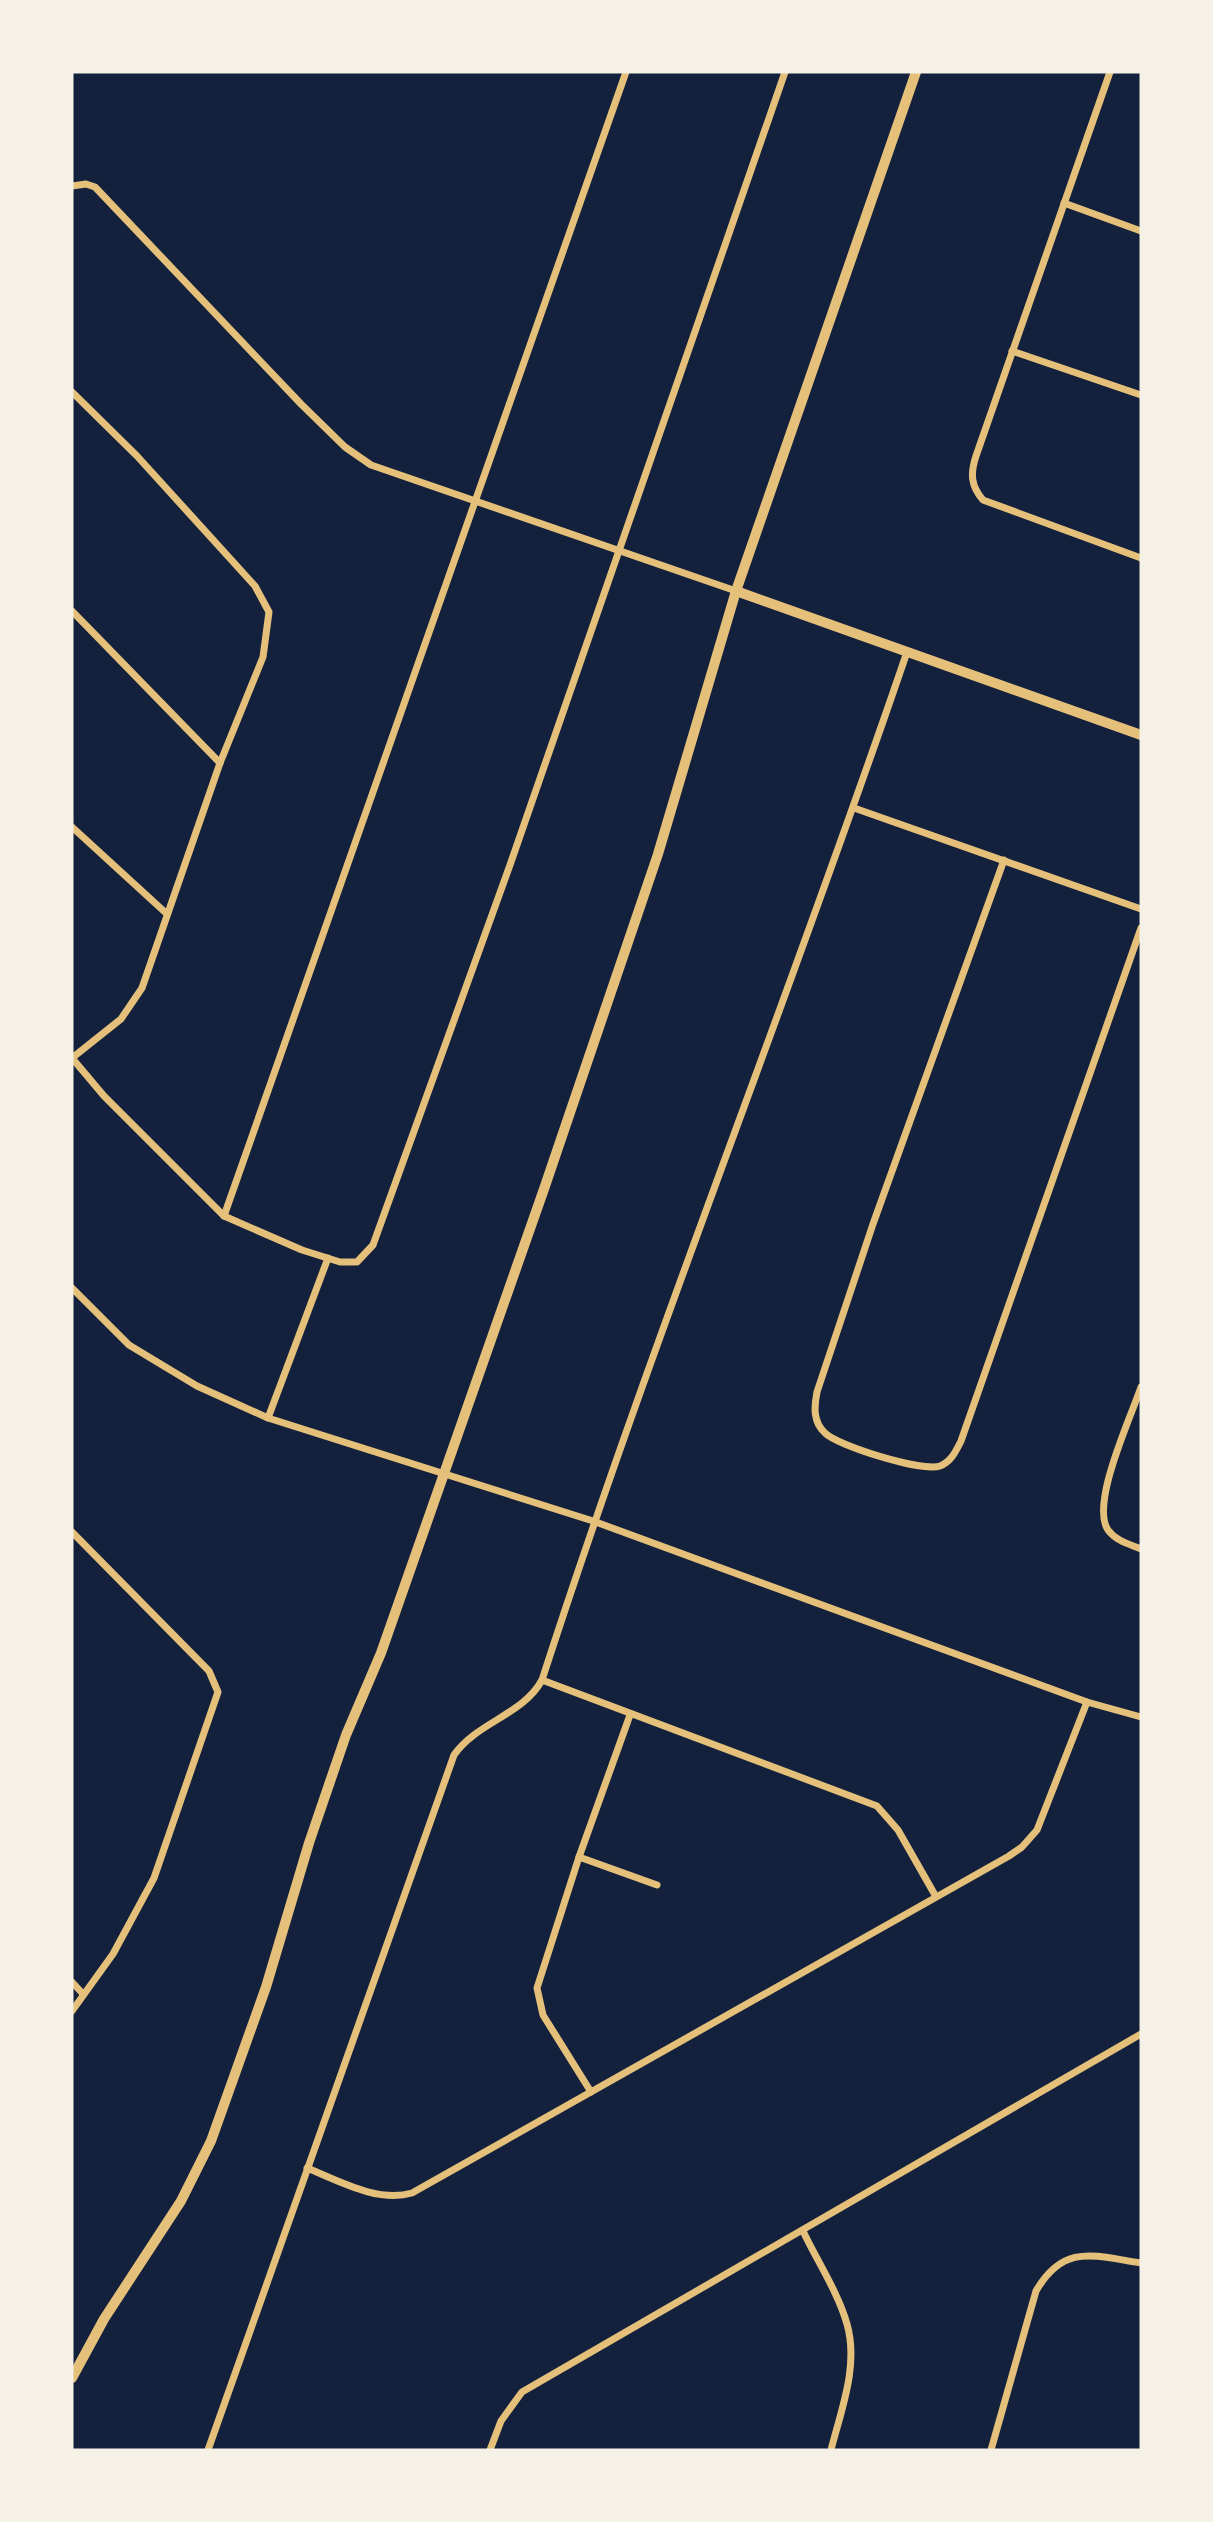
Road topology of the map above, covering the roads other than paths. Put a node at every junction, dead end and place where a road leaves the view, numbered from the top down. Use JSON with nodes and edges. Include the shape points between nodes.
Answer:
{"nodes":[{"id":1,"x":626,"y":72,"type":"edge"},
{"id":2,"x":785,"y":72,"type":"edge"},
{"id":3,"x":916,"y":72,"type":"edge"},
{"id":4,"x":1110,"y":72,"type":"edge"},
{"id":5,"x":72,"y":186,"type":"edge"},
{"id":6,"x":1064,"y":203,"type":"junction"},
{"id":7,"x":1141,"y":231,"type":"edge"},
{"id":8,"x":1012,"y":351,"type":"junction"},
{"id":9,"x":72,"y":391,"type":"edge"},
{"id":10,"x":1141,"y":395,"type":"edge"},
{"id":11,"x":475,"y":502,"type":"junction"},
{"id":12,"x":619,"y":552,"type":"junction"},
{"id":13,"x":1141,"y":558,"type":"edge"},
{"id":14,"x":736,"y":591,"type":"junction"},
{"id":15,"x":72,"y":611,"type":"edge"},
{"id":16,"x":907,"y":652,"type":"junction"},
{"id":17,"x":1141,"y":735,"type":"edge"},
{"id":18,"x":220,"y":763,"type":"junction"},
{"id":19,"x":853,"y":808,"type":"junction"},
{"id":20,"x":72,"y":827,"type":"edge"},
{"id":21,"x":1004,"y":860,"type":"junction"},
{"id":22,"x":1141,"y":909,"type":"edge"},
{"id":23,"x":167,"y":914,"type":"junction"},
{"id":24,"x":1141,"y":928,"type":"edge"},
{"id":25,"x":72,"y":1058,"type":"edge"},
{"id":26,"x":224,"y":1216,"type":"junction"},
{"id":27,"x":328,"y":1258,"type":"junction"},
{"id":28,"x":72,"y":1287,"type":"edge"},
{"id":29,"x":1141,"y":1388,"type":"edge"},
{"id":30,"x":268,"y":1418,"type":"junction"},
{"id":31,"x":444,"y":1472,"type":"junction"},
{"id":32,"x":593,"y":1521,"type":"junction"},
{"id":33,"x":72,"y":1532,"type":"edge"},
{"id":34,"x":1141,"y":1549,"type":"edge"},
{"id":35,"x":542,"y":1679,"type":"junction"},
{"id":36,"x":1087,"y":1702,"type":"junction"},
{"id":37,"x":630,"y":1715,"type":"junction"},
{"id":38,"x":1141,"y":1717,"type":"edge"},
{"id":39,"x":579,"y":1857,"type":"junction"},
{"id":40,"x":657,"y":1885,"type":"dead end"},
{"id":41,"x":935,"y":1895,"type":"junction"},
{"id":42,"x":72,"y":1982,"type":"edge"},
{"id":43,"x":83,"y":1994,"type":"junction"},
{"id":44,"x":72,"y":2011,"type":"edge"},
{"id":45,"x":1141,"y":2034,"type":"edge"},
{"id":46,"x":591,"y":2092,"type":"junction"},
{"id":47,"x":307,"y":2168,"type":"junction"},
{"id":48,"x":803,"y":2231,"type":"junction"},
{"id":49,"x":1141,"y":2263,"type":"edge"},
{"id":50,"x":72,"y":2378,"type":"edge"},
{"id":51,"x":208,"y":2450,"type":"edge"},
{"id":52,"x":490,"y":2450,"type":"edge"},
{"id":53,"x":831,"y":2450,"type":"edge"},
{"id":54,"x":992,"y":2450,"type":"edge"}],
"edges":[{"from":1,"to":11,"type":"street"},
{"from":2,"to":12,"type":"street"},
{"from":3,"to":14,"type":"street"},
{"from":4,"to":6,"type":"street"},
{"from":5,"to":11,"type":"street","via":[[95,187],[345,447],[385,472]]},
{"from":6,"to":7,"type":"street"},
{"from":6,"to":8,"type":"street"},
{"from":8,"to":10,"type":"street"},
{"from":8,"to":13,"type":"street","via":[[972,468],[975,491],[997,507]]},
{"from":9,"to":18,"type":"street","via":[[137,456],[255,586],[266,604],[270,621],[263,657]]},
{"from":11,"to":12,"type":"street"},
{"from":11,"to":26,"type":"street"},
{"from":12,"to":14,"type":"street"},
{"from":12,"to":27,"type":"street","via":[[379,1236],[357,1262]]},
{"from":14,"to":16,"type":"street"},
{"from":14,"to":31,"type":"street","via":[[658,854]]},
{"from":15,"to":18,"type":"street"},
{"from":16,"to":17,"type":"street"},
{"from":16,"to":19,"type":"street"},
{"from":18,"to":23,"type":"street"},
{"from":19,"to":21,"type":"street"},
{"from":19,"to":32,"type":"street"},
{"from":20,"to":23,"type":"street"},
{"from":21,"to":22,"type":"street"},
{"from":21,"to":24,"type":"street","via":[[817,1392],[817,1422],[831,1438],[921,1466],[939,1466],[954,1455]]},
{"from":23,"to":25,"type":"street","via":[[135,1000],[121,1019]]},
{"from":25,"to":26,"type":"street","via":[[119,1112]]},
{"from":26,"to":27,"type":"street","via":[[268,1238]]},
{"from":27,"to":30,"type":"street"},
{"from":28,"to":30,"type":"street","via":[[129,1345],[197,1386]]},
{"from":29,"to":34,"type":"street","via":[[1102,1504],[1107,1529]]},
{"from":30,"to":31,"type":"street"},
{"from":31,"to":32,"type":"street"},
{"from":31,"to":50,"type":"street","via":[[381,1653],[346,1735],[266,1987],[211,2141],[181,2201],[104,2319]]},
{"from":32,"to":35,"type":"street"},
{"from":32,"to":36,"type":"street"},
{"from":33,"to":43,"type":"street","via":[[209,1671],[218,1692],[155,1878],[113,1954]]},
{"from":35,"to":37,"type":"street"},
{"from":35,"to":47,"type":"street","via":[[533,1696],[466,1741],[454,1755]]},
{"from":36,"to":38,"type":"street"},
{"from":36,"to":41,"type":"street","via":[[1037,1830],[1022,1847]]},
{"from":37,"to":39,"type":"street"},
{"from":37,"to":41,"type":"street","via":[[877,1806],[898,1830]]},
{"from":39,"to":40,"type":"street"},
{"from":39,"to":46,"type":"street","via":[[537,1988],[543,2015]]},
{"from":41,"to":46,"type":"street"},
{"from":42,"to":43,"type":"street"},
{"from":43,"to":44,"type":"street"},
{"from":45,"to":48,"type":"street"},
{"from":46,"to":47,"type":"street","via":[[404,2195],[375,2193]]},
{"from":47,"to":51,"type":"street"},
{"from":48,"to":52,"type":"street","via":[[522,2392],[510,2405]]},
{"from":48,"to":53,"type":"street","via":[[847,2322],[850,2339],[849,2381]]},
{"from":49,"to":54,"type":"street","via":[[1079,2255],[1050,2269],[1036,2291]]}]}
